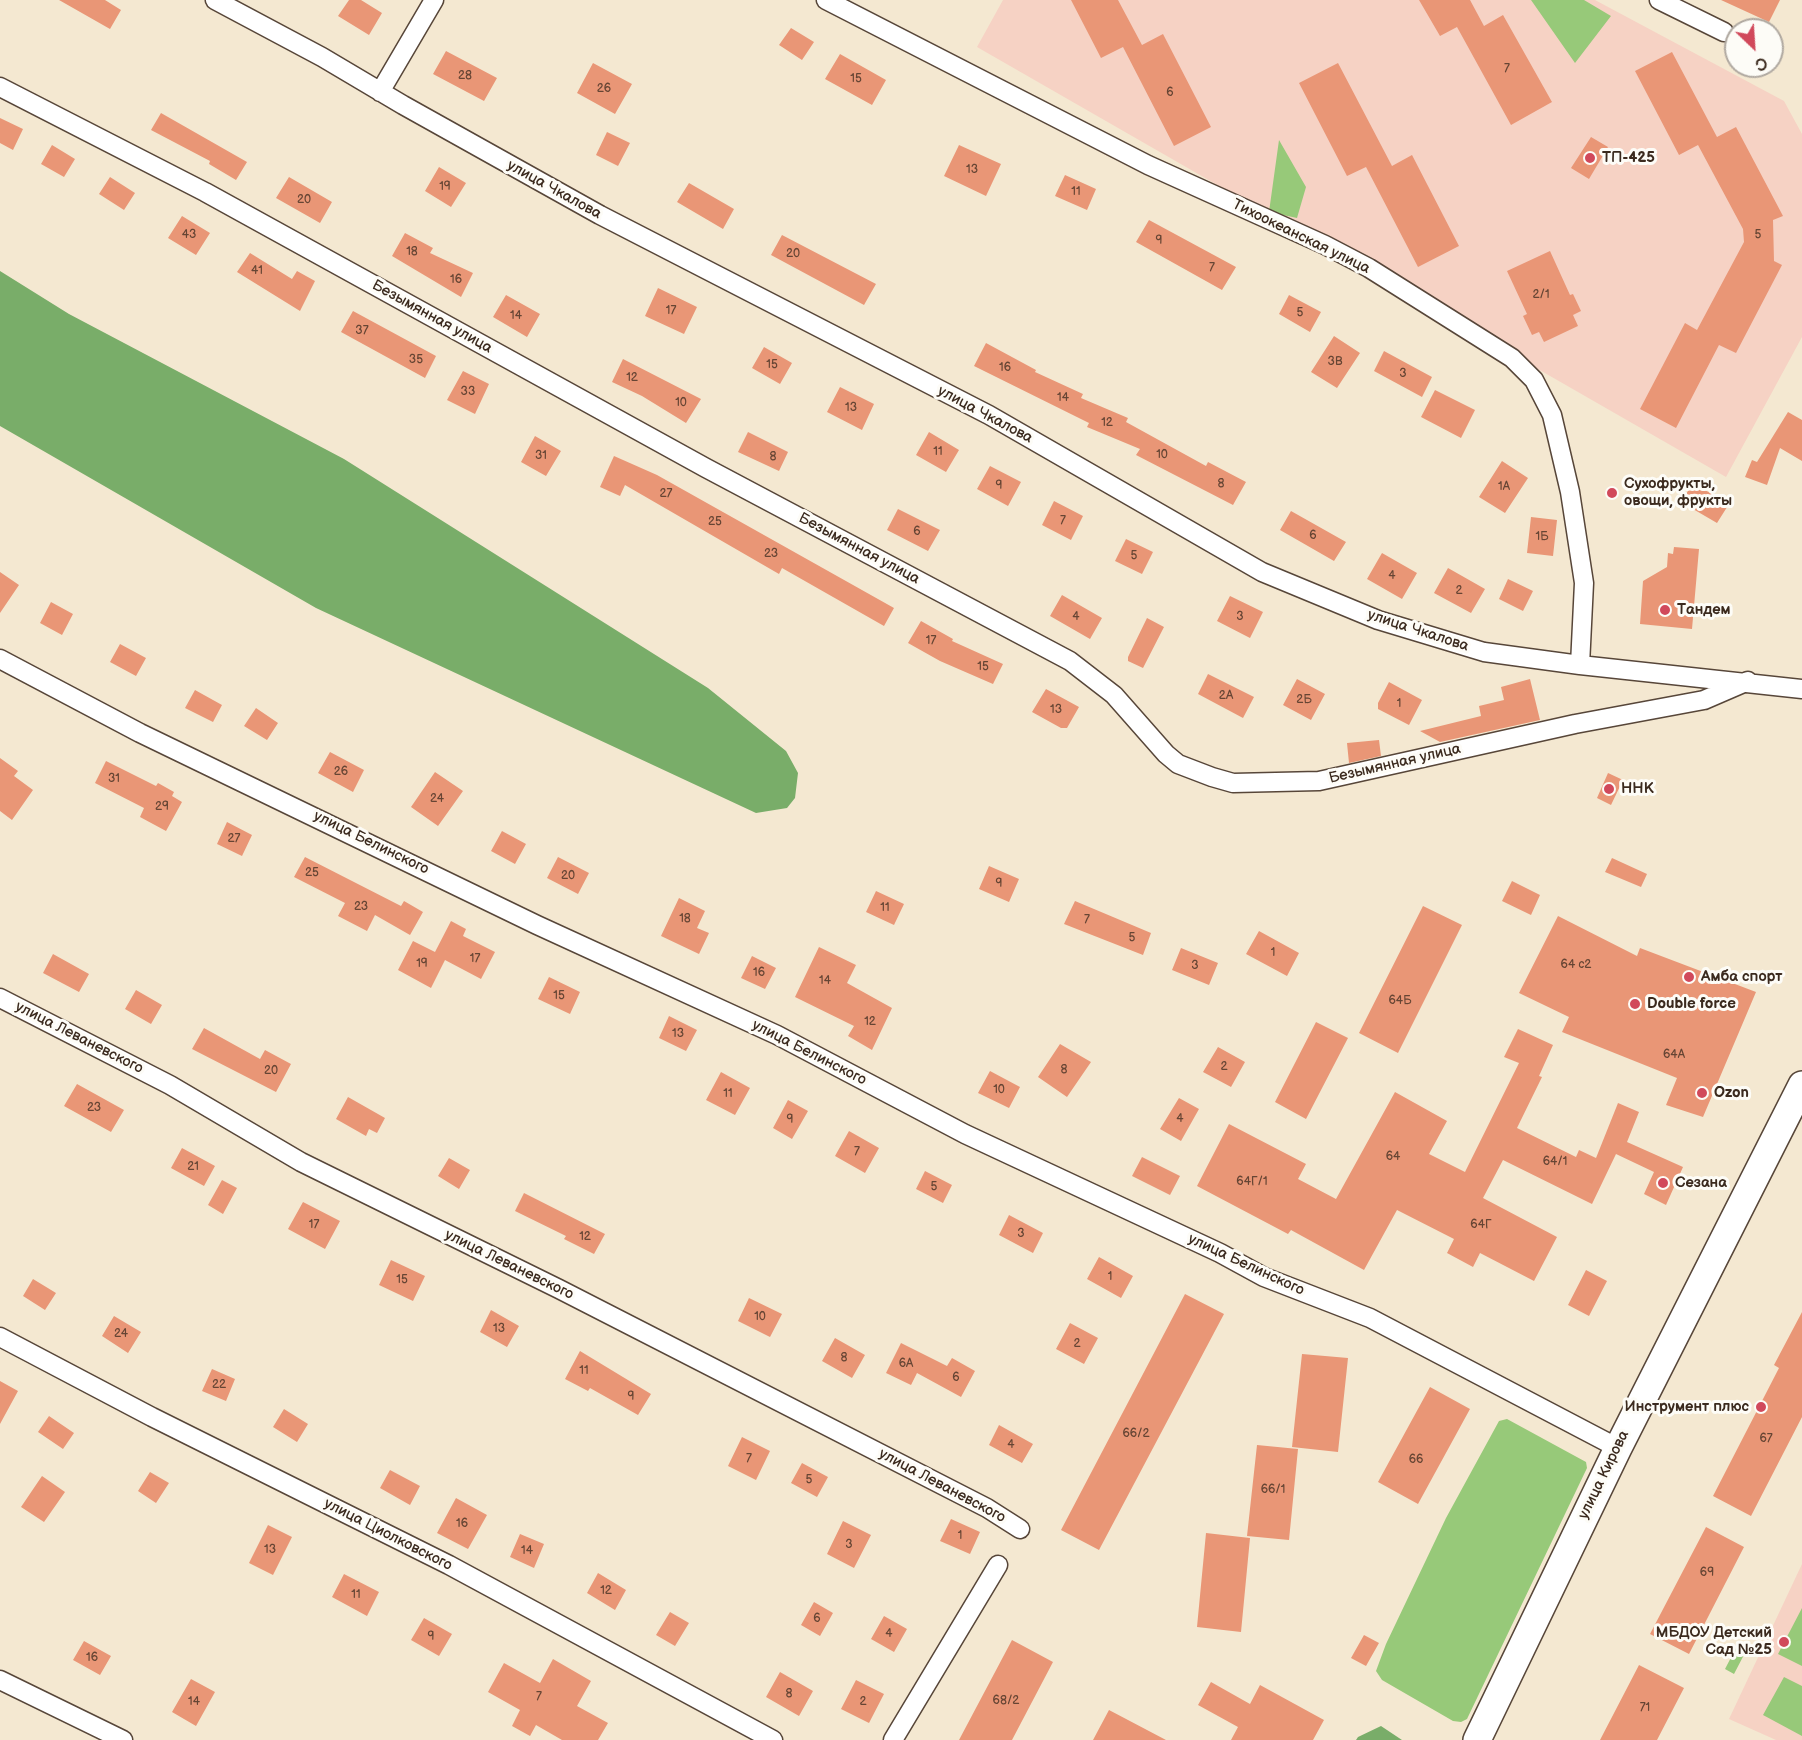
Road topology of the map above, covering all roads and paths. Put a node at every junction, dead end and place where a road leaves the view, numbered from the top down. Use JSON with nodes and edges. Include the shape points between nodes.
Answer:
{"nodes":[{"id":1,"x":215,"y":0,"type":"edge"},
{"id":2,"x":434,"y":0,"type":"edge"},
{"id":3,"x":826,"y":0,"type":"edge"},
{"id":4,"x":1659,"y":0,"type":"edge"},
{"id":5,"x":1724,"y":32,"type":"dead end"},
{"id":6,"x":0,"y":87,"type":"edge"},
{"id":7,"x":380,"y":92,"type":"junction"},
{"id":8,"x":0,"y":659,"type":"edge"},
{"id":9,"x":1580,"y":665,"type":"junction"},
{"id":10,"x":1748,"y":681,"type":"junction"},
{"id":11,"x":1802,"y":689,"type":"edge"},
{"id":12,"x":0,"y":998,"type":"edge"},
{"id":13,"x":1802,"y":1085,"type":"edge"},
{"id":14,"x":0,"y":1337,"type":"edge"},
{"id":15,"x":1618,"y":1448,"type":"junction"},
{"id":16,"x":1020,"y":1529,"type":"dead end"},
{"id":17,"x":998,"y":1564,"type":"dead end"},
{"id":18,"x":0,"y":1680,"type":"edge"},
{"id":19,"x":123,"y":1740,"type":"edge"},
{"id":20,"x":773,"y":1740,"type":"edge"},
{"id":21,"x":893,"y":1740,"type":"edge"},
{"id":22,"x":1477,"y":1740,"type":"edge"}],
"edges":[{"from":1,"to":7,"type":"street","name":"улица Чкалова"},
{"from":2,"to":7,"type":"street"},
{"from":3,"to":9,"type":"street","name":"Тихоокеанская улица","via":[[1148,165],[1325,245],[1369,268],[1512,358],[1534,380],[1546,400],[1570,492],[1584,583]]},
{"from":4,"to":5,"type":"street"},
{"from":6,"to":10,"type":"street","name":"Безымянная улица","via":[[205,192],[696,462],[1070,661],[1120,702],[1178,764],[1212,777],[1233,783],[1266,784],[1330,779],[1575,724],[1704,700]]},
{"from":7,"to":9,"type":"street","name":"улица Чкалова","via":[[600,215],[989,415],[1262,572],[1430,637],[1484,652]]},
{"from":8,"to":15,"type":"street","name":"улица Белинского","via":[[140,733],[537,925],[777,1035],[965,1134],[1264,1277],[1370,1318]]},
{"from":9,"to":10,"type":"street","name":"улица Чкалова"},
{"from":10,"to":11,"type":"street","name":"улица Чкалова"},
{"from":12,"to":16,"type":"street","name":"улица Леваневского","via":[[170,1084],[301,1162],[559,1289],[987,1508]]},
{"from":13,"to":15,"type":"main road","name":"улица Кирова"},
{"from":14,"to":20,"type":"street","name":"улица Циолковского","via":[[449,1564]]},
{"from":15,"to":22,"type":"main road","name":"улица Кирова"},
{"from":17,"to":21,"type":"street"},
{"from":18,"to":19,"type":"street"}]}
